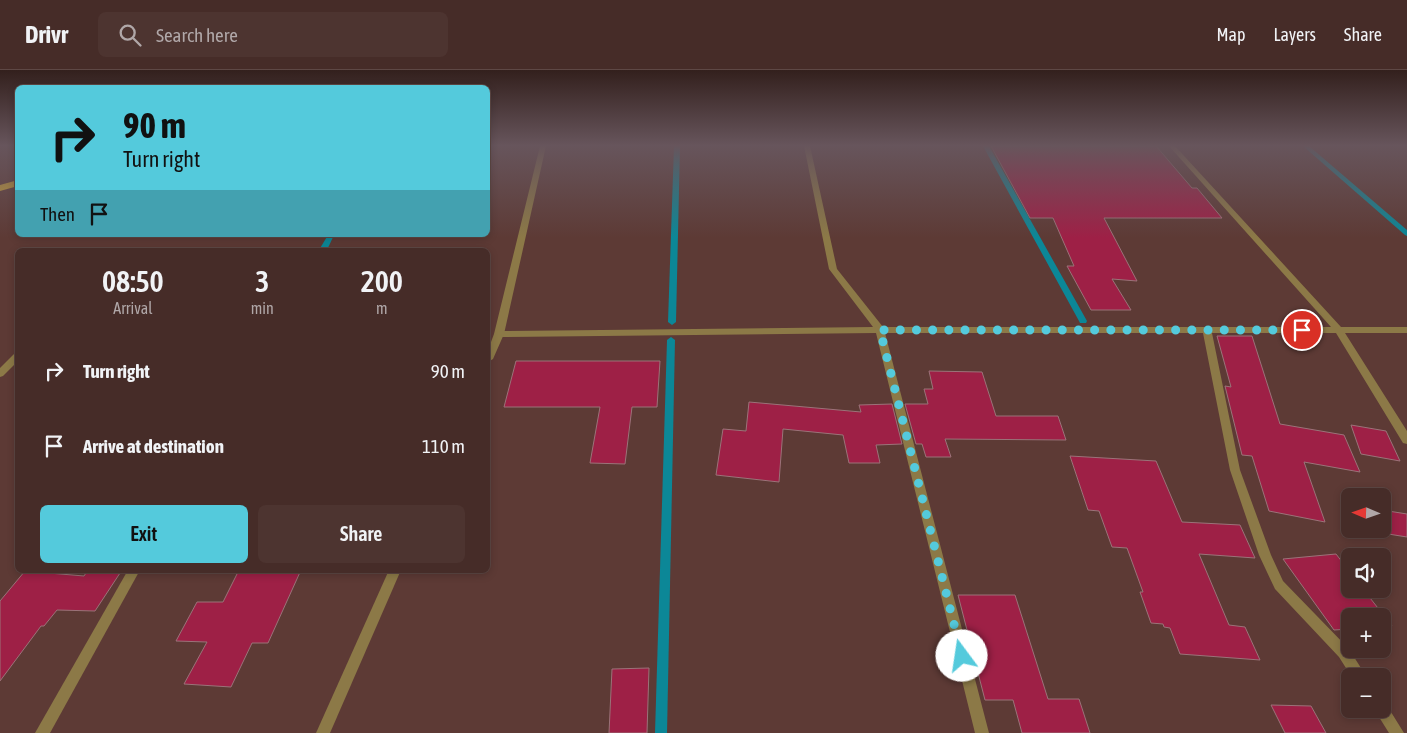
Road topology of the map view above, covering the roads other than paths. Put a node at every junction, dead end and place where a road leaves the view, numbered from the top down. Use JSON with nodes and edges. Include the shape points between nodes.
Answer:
{"nodes":[{"id":1,"x":535,"y":177,"type":"edge"},
{"id":2,"x":814,"y":177,"type":"edge"},
{"id":3,"x":1200,"y":177,"type":"edge"},
{"id":4,"x":15,"y":184,"type":"edge"},
{"id":5,"x":0,"y":188,"type":"edge"},
{"id":6,"x":880,"y":330,"type":"junction"},
{"id":7,"x":1207,"y":330,"type":"junction"},
{"id":8,"x":1339,"y":330,"type":"junction"},
{"id":9,"x":1407,"y":330,"type":"edge"},
{"id":10,"x":495,"y":336,"type":"edge"},
{"id":11,"x":490,"y":352,"type":"edge"},
{"id":12,"x":15,"y":358,"type":"edge"},
{"id":13,"x":0,"y":374,"type":"edge"},
{"id":14,"x":1407,"y":440,"type":"edge"},
{"id":15,"x":132,"y":573,"type":"edge"},
{"id":16,"x":394,"y":573,"type":"edge"},
{"id":17,"x":1354,"y":668,"type":"edge"},
{"id":18,"x":1387,"y":718,"type":"edge"},
{"id":19,"x":42,"y":733,"type":"edge"},
{"id":20,"x":323,"y":733,"type":"edge"},
{"id":21,"x":982,"y":733,"type":"edge"},
{"id":22,"x":1397,"y":733,"type":"edge"}],
"edges":[{"from":1,"to":10,"type":"street"},
{"from":2,"to":6,"type":"street","via":[[834,269]]},
{"from":3,"to":8,"type":"street"},
{"from":4,"to":5,"type":"main road"},
{"from":6,"to":7,"type":"street"},
{"from":6,"to":10,"type":"street"},
{"from":6,"to":21,"type":"street"},
{"from":7,"to":8,"type":"street"},
{"from":7,"to":17,"type":"street","via":[[1235,470],[1265,555],[1279,585],[1344,653]]},
{"from":8,"to":9,"type":"street"},
{"from":8,"to":14,"type":"street"},
{"from":10,"to":11,"type":"street"},
{"from":12,"to":13,"type":"street"},
{"from":15,"to":19,"type":"street"},
{"from":16,"to":20,"type":"street"},
{"from":18,"to":22,"type":"street"}]}
